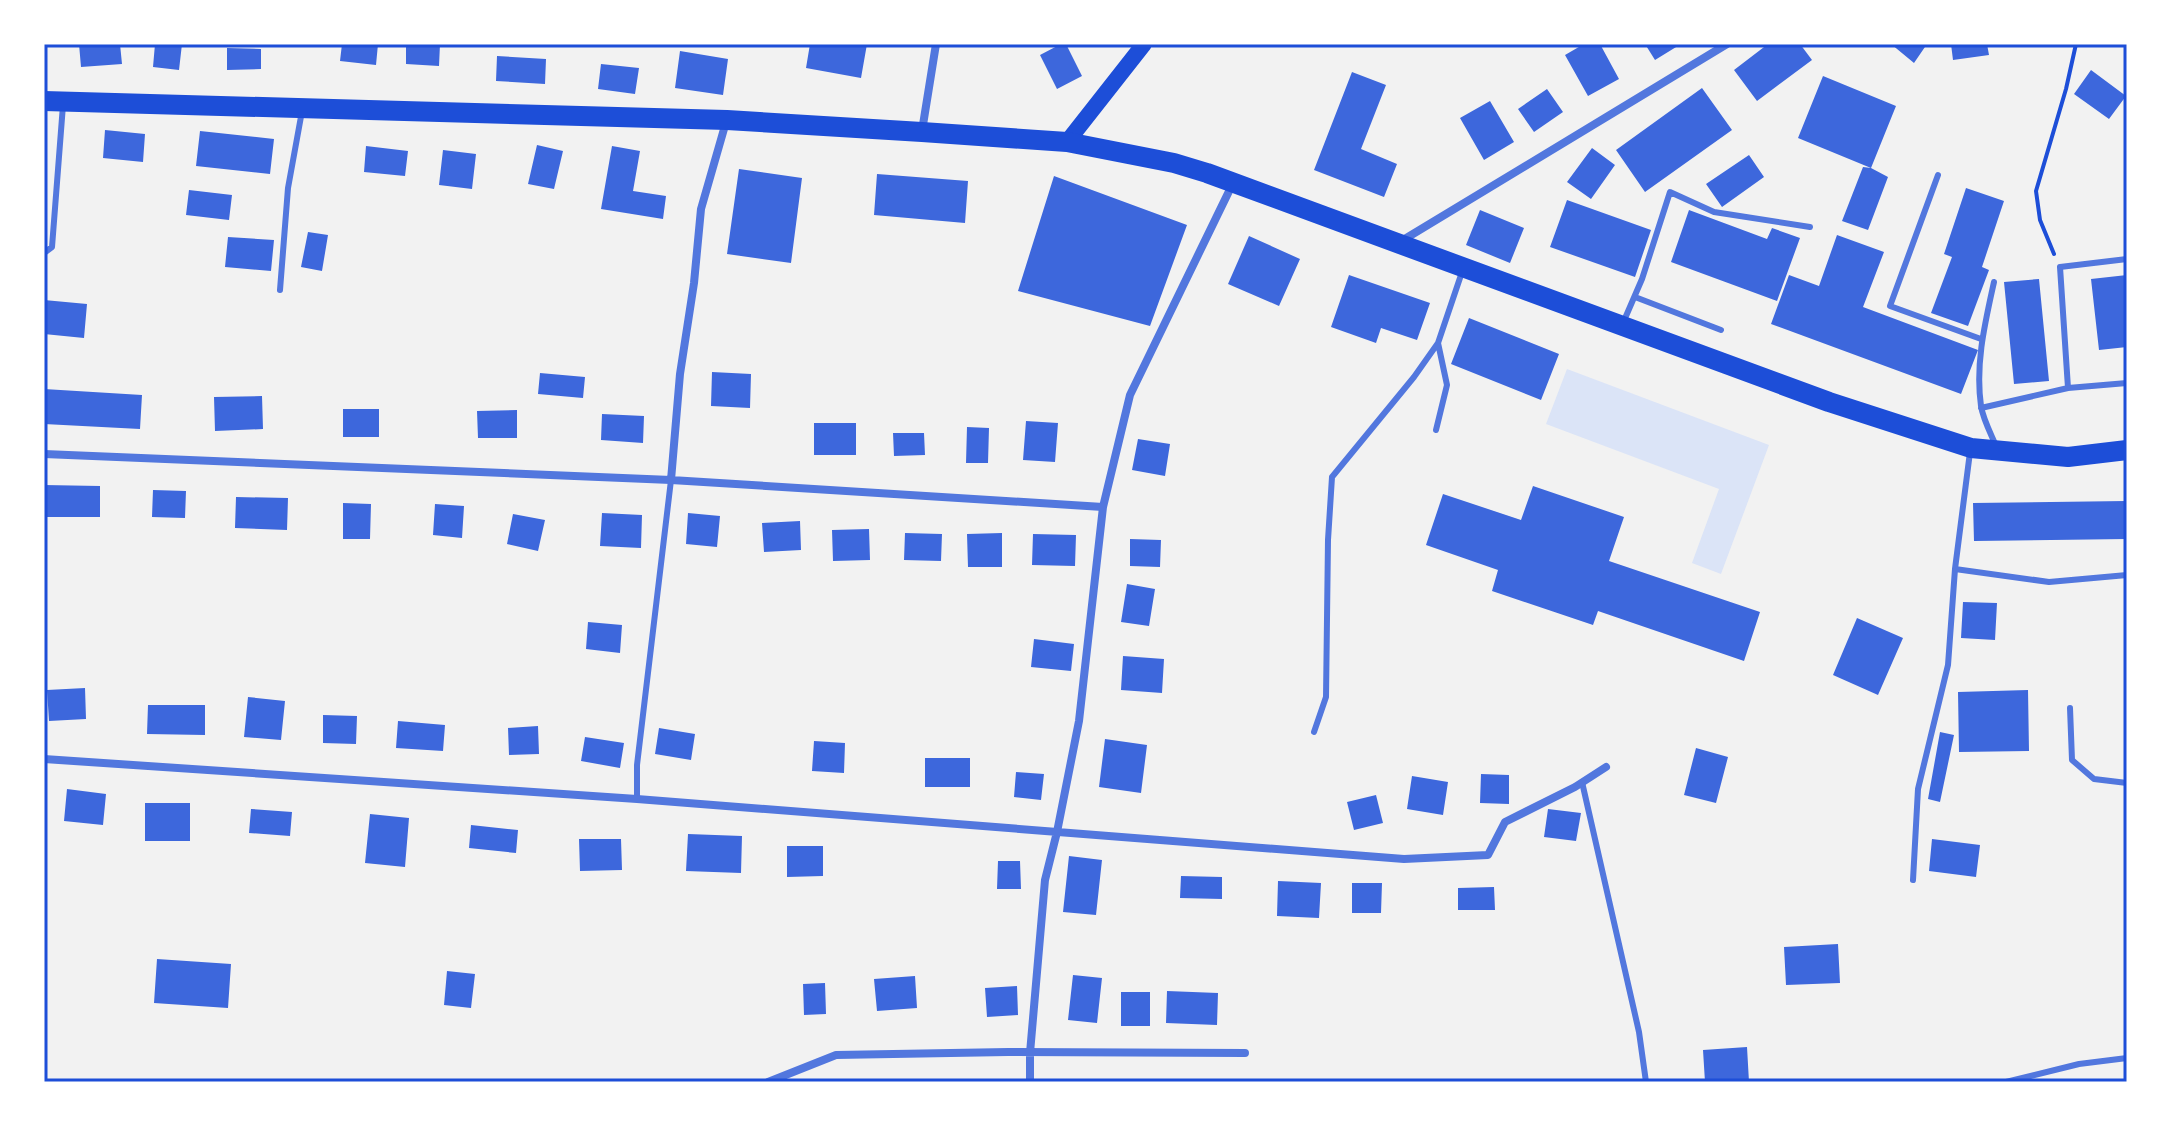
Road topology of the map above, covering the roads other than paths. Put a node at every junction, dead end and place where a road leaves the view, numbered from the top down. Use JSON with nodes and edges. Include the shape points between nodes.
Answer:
{"nodes":[{"id":1,"x":936,"y":44,"type":"edge"},
{"id":2,"x":1144,"y":44,"type":"edge"},
{"id":3,"x":1727,"y":44,"type":"edge"},
{"id":4,"x":54,"y":102,"type":"edge"},
{"id":5,"x":302,"y":110,"type":"junction"},
{"id":6,"x":727,"y":120,"type":"junction"},
{"id":7,"x":922,"y":132,"type":"junction"},
{"id":8,"x":1067,"y":142,"type":"junction"},
{"id":9,"x":1938,"y":175,"type":"dead end"},
{"id":10,"x":1234,"y":182,"type":"junction"},
{"id":11,"x":1810,"y":227,"type":"dead end"},
{"id":12,"x":1398,"y":243,"type":"junction"},
{"id":13,"x":44,"y":253,"type":"edge"},
{"id":14,"x":2127,"y":259,"type":"edge"},
{"id":15,"x":1463,"y":270,"type":"junction"},
{"id":16,"x":1994,"y":282,"type":"dead end"},
{"id":17,"x":280,"y":290,"type":"dead end"},
{"id":18,"x":1635,"y":297,"type":"junction"},
{"id":19,"x":1622,"y":325,"type":"junction"},
{"id":20,"x":1721,"y":330,"type":"dead end"},
{"id":21,"x":1981,"y":339,"type":"junction"},
{"id":22,"x":1438,"y":343,"type":"junction"},
{"id":23,"x":2127,"y":383,"type":"edge"},
{"id":24,"x":2068,"y":388,"type":"junction"},
{"id":25,"x":1981,"y":408,"type":"junction"},
{"id":26,"x":1436,"y":430,"type":"dead end"},
{"id":27,"x":1971,"y":448,"type":"junction"},
{"id":28,"x":2127,"y":450,"type":"edge"},
{"id":29,"x":1999,"y":452,"type":"junction"},
{"id":30,"x":44,"y":454,"type":"edge"},
{"id":31,"x":671,"y":480,"type":"junction"},
{"id":32,"x":1103,"y":507,"type":"junction"},
{"id":33,"x":1955,"y":569,"type":"junction"},
{"id":34,"x":2127,"y":575,"type":"edge"},
{"id":35,"x":2070,"y":708,"type":"dead end"},
{"id":36,"x":1314,"y":732,"type":"dead end"},
{"id":37,"x":44,"y":759,"type":"edge"},
{"id":38,"x":1606,"y":767,"type":"dead end"},
{"id":39,"x":1582,"y":782,"type":"junction"},
{"id":40,"x":2127,"y":783,"type":"edge"},
{"id":41,"x":637,"y":799,"type":"junction"},
{"id":42,"x":1057,"y":832,"type":"junction"},
{"id":43,"x":1913,"y":880,"type":"dead end"},
{"id":44,"x":1030,"y":1053,"type":"junction"},
{"id":45,"x":1245,"y":1053,"type":"dead end"},
{"id":46,"x":2127,"y":1058,"type":"edge"},
{"id":47,"x":768,"y":1082,"type":"edge"},
{"id":48,"x":1030,"y":1082,"type":"edge"},
{"id":49,"x":1646,"y":1082,"type":"edge"},
{"id":50,"x":2006,"y":1082,"type":"edge"}],
"edges":[{"from":1,"to":7,"type":"street"},
{"from":2,"to":8,"type":"main road"},
{"from":3,"to":12,"type":"street"},
{"from":4,"to":5,"type":"main road"},
{"from":4,"to":13,"type":"lane","via":[[52,247]]},
{"from":5,"to":6,"type":"main road"},
{"from":5,"to":17,"type":"lane","via":[[288,188]]},
{"from":6,"to":7,"type":"main road"},
{"from":6,"to":31,"type":"street","via":[[701,209]]},
{"from":7,"to":8,"type":"main road"},
{"from":8,"to":10,"type":"main road","via":[[1174,163]]},
{"from":9,"to":21,"type":"lane","via":[[1890,306]]},
{"from":10,"to":12,"type":"main road"},
{"from":10,"to":32,"type":"street","via":[[1130,395]]},
{"from":11,"to":18,"type":"lane","via":[[1714,212],[1670,192]]},
{"from":12,"to":15,"type":"main road"},
{"from":14,"to":24,"type":"lane","via":[[2060,267]]},
{"from":15,"to":19,"type":"main road"},
{"from":15,"to":22,"type":"lane"},
{"from":16,"to":21,"type":"lane"},
{"from":18,"to":19,"type":"lane"},
{"from":18,"to":20,"type":"lane"},
{"from":19,"to":27,"type":"main road"},
{"from":21,"to":25,"type":"lane"},
{"from":22,"to":26,"type":"lane","via":[[1447,385]]},
{"from":22,"to":36,"type":"lane","via":[[1332,477],[1326,697]]},
{"from":23,"to":24,"type":"lane"},
{"from":24,"to":25,"type":"lane"},
{"from":25,"to":29,"type":"lane"},
{"from":27,"to":29,"type":"main road"},
{"from":27,"to":33,"type":"lane"},
{"from":28,"to":29,"type":"main road","via":[[2068,457]]},
{"from":30,"to":31,"type":"street"},
{"from":31,"to":32,"type":"street"},
{"from":31,"to":41,"type":"lane"},
{"from":32,"to":42,"type":"street","via":[[1079,721]]},
{"from":33,"to":34,"type":"lane","via":[[2049,582]]},
{"from":33,"to":43,"type":"lane","via":[[1948,665],[1918,789]]},
{"from":35,"to":40,"type":"lane","via":[[2072,760],[2094,779]]},
{"from":37,"to":41,"type":"street"},
{"from":38,"to":39,"type":"street"},
{"from":39,"to":42,"type":"street","via":[[1505,822],[1488,855],[1404,859]]},
{"from":39,"to":49,"type":"lane"},
{"from":41,"to":42,"type":"street"},
{"from":42,"to":44,"type":"street","via":[[1045,880]]},
{"from":44,"to":45,"type":"street"},
{"from":44,"to":47,"type":"street","via":[[836,1055]]},
{"from":44,"to":48,"type":"street"},
{"from":46,"to":50,"type":"lane"}]}
